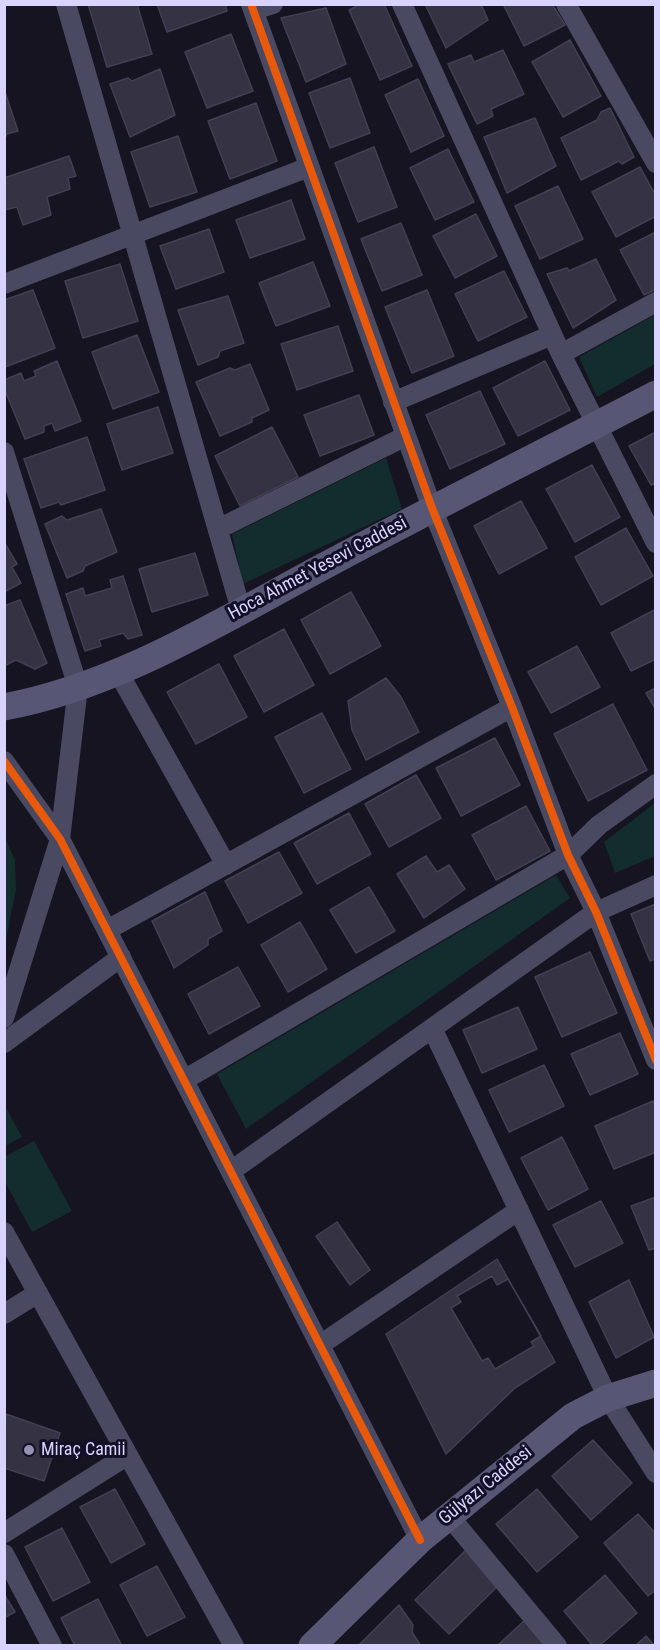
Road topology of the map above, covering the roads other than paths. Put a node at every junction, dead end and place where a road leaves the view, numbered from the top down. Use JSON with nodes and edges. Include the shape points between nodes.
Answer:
{"nodes":[{"id":1,"x":66,"y":4,"type":"edge"},
{"id":2,"x":273,"y":4,"type":"edge"},
{"id":3,"x":402,"y":4,"type":"edge"},
{"id":4,"x":566,"y":4,"type":"edge"},
{"id":5,"x":252,"y":7,"type":"edge"},
{"id":6,"x":656,"y":163,"type":"edge"},
{"id":7,"x":309,"y":167,"type":"junction"},
{"id":8,"x":133,"y":235,"type":"junction"},
{"id":9,"x":4,"y":284,"type":"edge"},
{"id":10,"x":656,"y":302,"type":"edge"},
{"id":11,"x":552,"y":335,"type":"junction"},
{"id":12,"x":561,"y":354,"type":"junction"},
{"id":13,"x":656,"y":394,"type":"edge"},
{"id":14,"x":393,"y":402,"type":"junction"},
{"id":15,"x":594,"y":426,"type":"junction"},
{"id":16,"x":406,"y":436,"type":"junction"},
{"id":17,"x":4,"y":452,"type":"edge"},
{"id":18,"x":432,"y":508,"type":"junction"},
{"id":19,"x":218,"y":529,"type":"junction"},
{"id":20,"x":656,"y":543,"type":"edge"},
{"id":21,"x":241,"y":610,"type":"junction"},
{"id":22,"x":117,"y":670,"type":"junction"},
{"id":23,"x":78,"y":687,"type":"junction"},
{"id":24,"x":4,"y":707,"type":"edge"},
{"id":25,"x":512,"y":707,"type":"junction"},
{"id":26,"x":4,"y":761,"type":"edge"},
{"id":27,"x":656,"y":784,"type":"edge"},
{"id":28,"x":60,"y":839,"type":"junction"},
{"id":29,"x":568,"y":855,"type":"junction"},
{"id":30,"x":226,"y":865,"type":"junction"},
{"id":31,"x":656,"y":885,"type":"edge"},
{"id":32,"x":596,"y":912,"type":"junction"},
{"id":33,"x":107,"y":930,"type":"junction"},
{"id":34,"x":121,"y":957,"type":"junction"},
{"id":35,"x":4,"y":1018,"type":"edge"},
{"id":36,"x":432,"y":1028,"type":"junction"},
{"id":37,"x":4,"y":1043,"type":"edge"},
{"id":38,"x":656,"y":1060,"type":"edge"},
{"id":39,"x":184,"y":1080,"type":"junction"},
{"id":40,"x":231,"y":1171,"type":"junction"},
{"id":41,"x":519,"y":1210,"type":"junction"},
{"id":42,"x":4,"y":1232,"type":"edge"},
{"id":43,"x":38,"y":1293,"type":"junction"},
{"id":44,"x":4,"y":1314,"type":"edge"},
{"id":45,"x":320,"y":1345,"type":"junction"},
{"id":46,"x":656,"y":1383,"type":"edge"},
{"id":47,"x":608,"y":1398,"type":"junction"},
{"id":48,"x":128,"y":1455,"type":"junction"},
{"id":49,"x":656,"y":1473,"type":"edge"},
{"id":50,"x":449,"y":1516,"type":"junction"},
{"id":51,"x":4,"y":1533,"type":"edge"},
{"id":52,"x":420,"y":1540,"type":"junction"},
{"id":53,"x":4,"y":1554,"type":"edge"},
{"id":54,"x":52,"y":1646,"type":"edge"},
{"id":55,"x":234,"y":1646,"type":"edge"},
{"id":56,"x":312,"y":1646,"type":"edge"},
{"id":57,"x":556,"y":1646,"type":"edge"}],
"edges":[{"from":1,"to":8,"type":"street"},
{"from":2,"to":5,"type":"street"},
{"from":3,"to":11,"type":"street"},
{"from":4,"to":6,"type":"street"},
{"from":5,"to":7,"type":"street"},
{"from":7,"to":8,"type":"street"},
{"from":7,"to":14,"type":"street"},
{"from":8,"to":9,"type":"street"},
{"from":8,"to":19,"type":"street"},
{"from":10,"to":12,"type":"street"},
{"from":11,"to":12,"type":"street"},
{"from":11,"to":14,"type":"street"},
{"from":12,"to":15,"type":"street"},
{"from":13,"to":15,"type":"street","name":"Hoca Ahmet Yesevi Caddesi"},
{"from":14,"to":16,"type":"street"},
{"from":15,"to":18,"type":"street","name":"Hoca Ahmet Yesevi Caddesi"},
{"from":15,"to":20,"type":"street"},
{"from":16,"to":18,"type":"street"},
{"from":16,"to":19,"type":"street"},
{"from":17,"to":23,"type":"street"},
{"from":18,"to":21,"type":"street","name":"Hoca Ahmet Yesevi Caddesi"},
{"from":18,"to":25,"type":"street"},
{"from":19,"to":21,"type":"street"},
{"from":21,"to":22,"type":"street","name":"Hoca Ahmet Yesevi Caddesi"},
{"from":22,"to":23,"type":"street","name":"Hoca Ahmet Yesevi Caddesi"},
{"from":22,"to":30,"type":"street"},
{"from":23,"to":24,"type":"street","name":"Hoca Ahmet Yesevi Caddesi","via":[[34,702]]},
{"from":23,"to":28,"type":"street"},
{"from":25,"to":29,"type":"street"},
{"from":25,"to":30,"type":"street"},
{"from":26,"to":28,"type":"street"},
{"from":27,"to":29,"type":"street","via":[[599,825]]},
{"from":28,"to":33,"type":"street"},
{"from":28,"to":35,"type":"street"},
{"from":29,"to":32,"type":"street"},
{"from":29,"to":39,"type":"street"},
{"from":30,"to":33,"type":"street"},
{"from":31,"to":32,"type":"street"},
{"from":32,"to":36,"type":"street"},
{"from":32,"to":38,"type":"street"},
{"from":33,"to":34,"type":"street"},
{"from":34,"to":37,"type":"street"},
{"from":34,"to":39,"type":"street"},
{"from":36,"to":40,"type":"street"},
{"from":36,"to":41,"type":"street"},
{"from":39,"to":40,"type":"street"},
{"from":40,"to":45,"type":"street"},
{"from":41,"to":45,"type":"street"},
{"from":41,"to":47,"type":"street"},
{"from":42,"to":43,"type":"street"},
{"from":43,"to":44,"type":"street"},
{"from":43,"to":48,"type":"street"},
{"from":45,"to":52,"type":"street"},
{"from":46,"to":47,"type":"street","name":"Gülyazı Caddesi"},
{"from":47,"to":49,"type":"street"},
{"from":47,"to":50,"type":"street","name":"Gülyazı Caddesi","via":[[573,1416]]},
{"from":48,"to":51,"type":"street"},
{"from":48,"to":55,"type":"street"},
{"from":50,"to":52,"type":"street","name":"Gülyazı Caddesi"},
{"from":50,"to":57,"type":"street"},
{"from":52,"to":56,"type":"street","name":"Gülyazı Caddesi"},
{"from":53,"to":54,"type":"street"}]}
